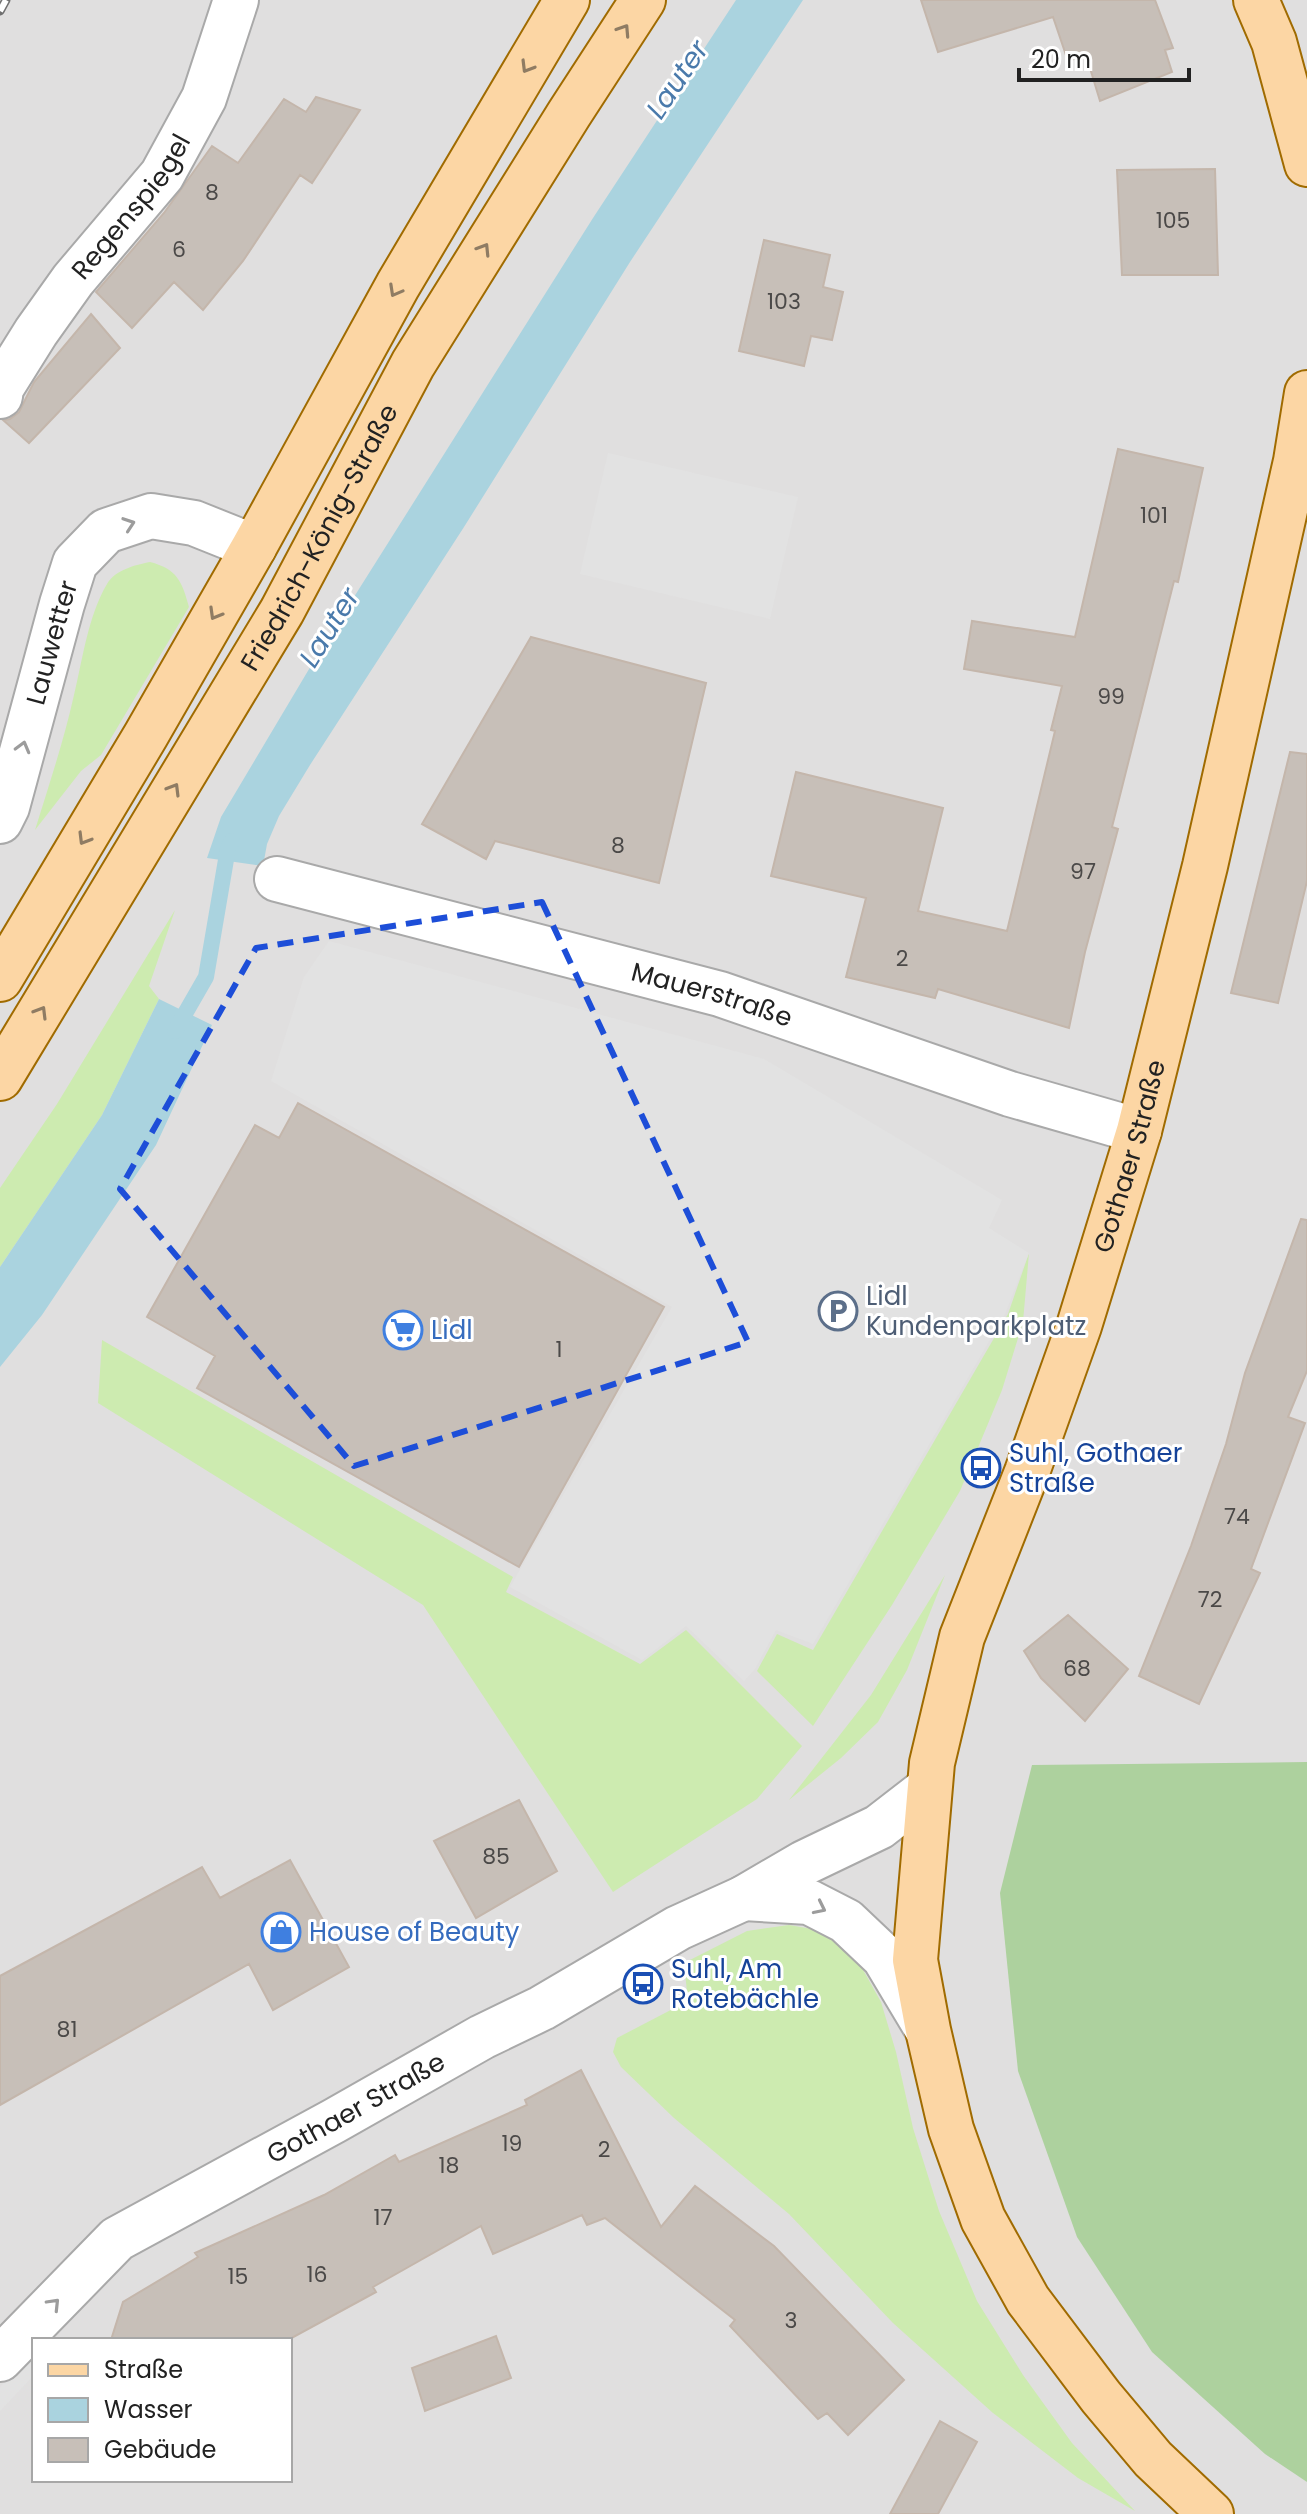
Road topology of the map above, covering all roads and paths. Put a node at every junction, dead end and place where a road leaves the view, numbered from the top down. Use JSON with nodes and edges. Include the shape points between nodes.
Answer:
{"nodes":[{"id":1,"x":236,"y":0,"type":"edge"},
{"id":2,"x":567,"y":0,"type":"edge"},
{"id":3,"x":643,"y":0,"type":"edge"},
{"id":4,"x":1256,"y":0,"type":"edge"},
{"id":5,"x":1307,"y":164,"type":"edge"},
{"id":6,"x":1307,"y":393,"type":"edge"},
{"id":7,"x":0,"y":396,"type":"edge"},
{"id":8,"x":254,"y":547,"type":"junction"},
{"id":9,"x":0,"y":821,"type":"edge"},
{"id":10,"x":277,"y":879,"type":"dead end"},
{"id":11,"x":0,"y":979,"type":"edge"},
{"id":12,"x":0,"y":1078,"type":"edge"},
{"id":13,"x":1139,"y":1131,"type":"junction"},
{"id":14,"x":928,"y":1789,"type":"junction"},
{"id":15,"x":744,"y":1898,"type":"junction"},
{"id":16,"x":928,"y":2030,"type":"junction"},
{"id":17,"x":0,"y":2359,"type":"edge"},
{"id":18,"x":1211,"y":2514,"type":"edge"}],
"edges":[{"from":1,"to":7,"type":"street","name":"Regenspiegel","via":[[204,98],[162,175],[73,280]]},
{"from":2,"to":8,"type":"main road","name":"Friedrich-König-Straße","one_way":true,"via":[[398,285]]},
{"from":12,"to":3,"type":"main road","name":"Friedrich-König-Straße","one_way":true,"via":[[282,611],[413,364]]},
{"from":4,"to":5,"type":"main road","via":[[1274,42]]},
{"from":6,"to":13,"type":"main road","name":"Gothaer Straße","via":[[1250,670]]},
{"from":9,"to":8,"type":"street","name":"Lauwetter","one_way":true,"via":[[75,563],[106,531],[151,516],[194,523]]},
{"from":8,"to":11,"type":"main road","name":"Friedrich-König-Straße","one_way":true},
{"from":10,"to":13,"type":"street","name":"Mauerstraße","via":[[720,994],[1010,1094]]},
{"from":13,"to":14,"type":"main road","name":"Gothaer Straße","via":[[1079,1326],[962,1637]]},
{"from":14,"to":15,"type":"street","name":"Gothaer Straße","via":[[879,1827]]},
{"from":14,"to":16,"type":"main road","via":[[915,1960]]},
{"from":15,"to":16,"type":"street","name":"Gothaer Straße","one_way":true,"via":[[809,1902],[846,1921],[884,1957]]},
{"from":17,"to":15,"type":"street","name":"Gothaer Straße","one_way":true,"via":[[117,2239],[542,2008],[678,1928]]},
{"from":16,"to":18,"type":"main road","via":[[951,2129],[983,2219],[1028,2300],[1153,2459]]}]}
